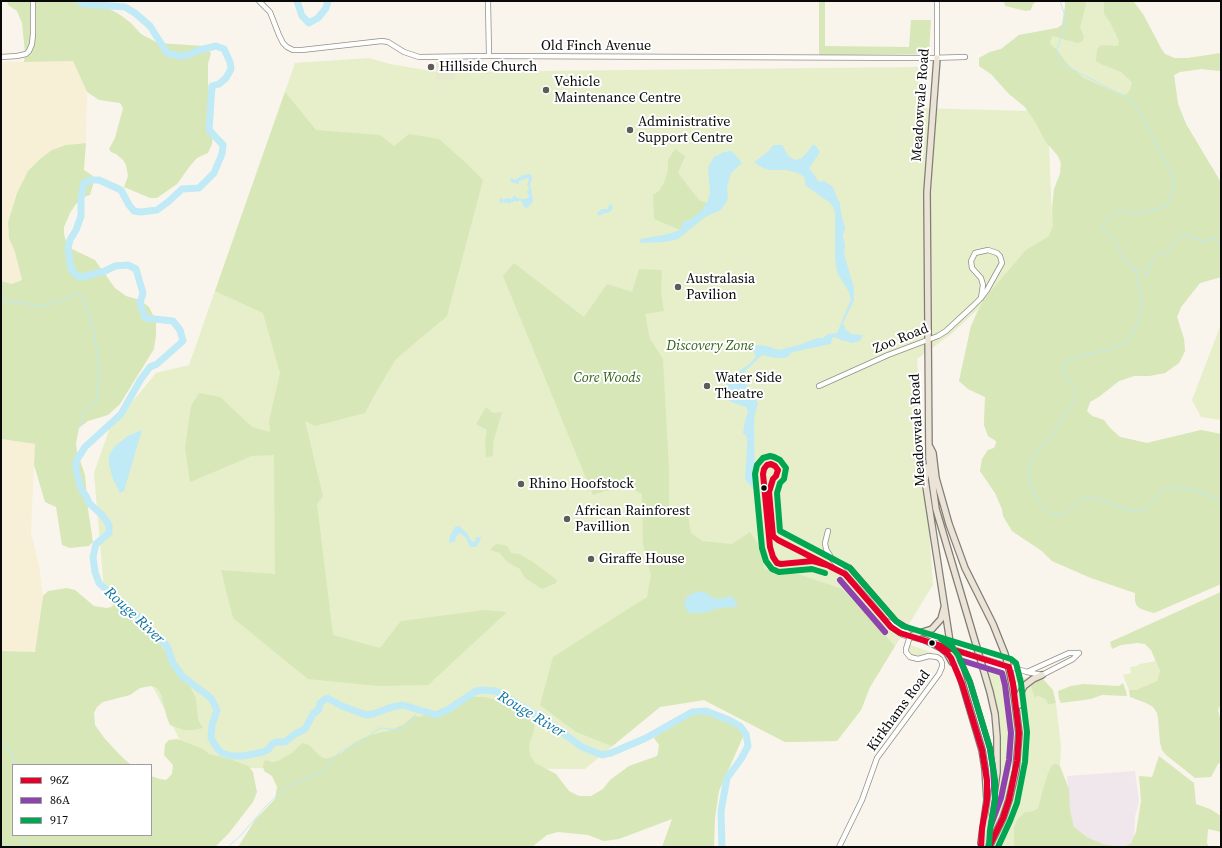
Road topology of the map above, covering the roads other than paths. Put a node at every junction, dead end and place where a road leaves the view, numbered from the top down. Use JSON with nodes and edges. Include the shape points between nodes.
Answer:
{"nodes":[{"id":1,"x":33,"y":1,"type":"edge"},
{"id":2,"x":259,"y":1,"type":"edge"},
{"id":3,"x":488,"y":1,"type":"edge"},
{"id":4,"x":937,"y":1,"type":"edge"},
{"id":5,"x":489,"y":56,"type":"junction"},
{"id":6,"x":1,"y":57,"type":"edge"},
{"id":7,"x":965,"y":57,"type":"dead end"},
{"id":8,"x":937,"y":58,"type":"junction"},
{"id":9,"x":981,"y":298,"type":"junction"},
{"id":10,"x":927,"y":341,"type":"junction"},
{"id":11,"x":819,"y":386,"type":"dead end"},
{"id":12,"x":928,"y":444,"type":"junction"},
{"id":13,"x":929,"y":459,"type":"junction"},
{"id":14,"x":828,"y":531,"type":"dead end"},
{"id":15,"x":945,"y":606,"type":"junction"},
{"id":16,"x":910,"y":636,"type":"junction"},
{"id":17,"x":925,"y":640,"type":"junction"},
{"id":18,"x":951,"y":648,"type":"junction"},
{"id":19,"x":1009,"y":666,"type":"junction"},
{"id":20,"x":1027,"y":672,"type":"junction"},
{"id":21,"x":1042,"y":675,"type":"junction"},
{"id":22,"x":962,"y":684,"type":"junction"},
{"id":23,"x":1019,"y":733,"type":"junction"},
{"id":24,"x":839,"y":847,"type":"edge"},
{"id":25,"x":981,"y":847,"type":"edge"},
{"id":26,"x":989,"y":847,"type":"edge"}],
"edges":[{"from":1,"to":6,"type":"street","via":[[33,34],[29,51],[26,54]]},
{"from":2,"to":5,"type":"street","name":"Old Finch Avenue","via":[[270,12],[283,43],[293,50],[382,41],[419,57]]},
{"from":3,"to":5,"type":"street"},
{"from":4,"to":8,"type":"street","name":"Meadowvale Road"},
{"from":5,"to":8,"type":"street","name":"Old Finch Avenue"},
{"from":7,"to":8,"type":"street","name":"Old Finch Avenue"},
{"from":8,"to":10,"type":"main road","name":"Meadowvale Road","via":[[927,192]]},
{"from":9,"to":9,"type":"street","name":"Zoo Road","via":[[1002,263],[997,253],[988,250],[975,253],[971,261],[972,268],[981,278],[983,285]]},
{"from":9,"to":10,"type":"street","name":"Zoo Road","via":[[946,331]]},
{"from":10,"to":11,"type":"street","name":"Zoo Road","via":[[888,355]]},
{"from":10,"to":12,"type":"main road","name":"Meadowvale Road"},
{"from":12,"to":13,"type":"main road","name":"Meadowvale Road"},
{"from":12,"to":19,"type":"main road","via":[[933,454],[936,478],[957,548],[994,624]]},
{"from":13,"to":15,"type":"main road","via":[[925,480]]},
{"from":13,"to":25,"type":"main road","name":"Meadowvale Road","via":[[936,509],[995,714],[997,772],[991,816]]},
{"from":14,"to":16,"type":"street","via":[[825,543],[832,559],[885,620],[906,631]]},
{"from":15,"to":16,"type":"main road","via":[[941,619],[932,629]]},
{"from":15,"to":18,"type":"main road"},
{"from":16,"to":17,"type":"street"},
{"from":16,"to":24,"type":"street","name":"Kirkhams Road","via":[[906,649],[910,657],[937,657],[942,667],[877,758],[862,800]]},
{"from":17,"to":18,"type":"street"},
{"from":17,"to":22,"type":"main road","via":[[947,653]]},
{"from":18,"to":19,"type":"street","bridge":true},
{"from":18,"to":22,"type":"main road"},
{"from":19,"to":20,"type":"street"},
{"from":19,"to":23,"type":"main road"},
{"from":20,"to":21,"type":"street"},
{"from":20,"to":21,"type":"street","via":[[1069,653],[1079,653],[1073,659]]},
{"from":21,"to":23,"type":"main road","via":[[1032,679],[1021,692]]},
{"from":22,"to":25,"type":"main road","via":[[982,750],[987,781]]},
{"from":23,"to":26,"type":"main road","via":[[1012,792]]}]}
